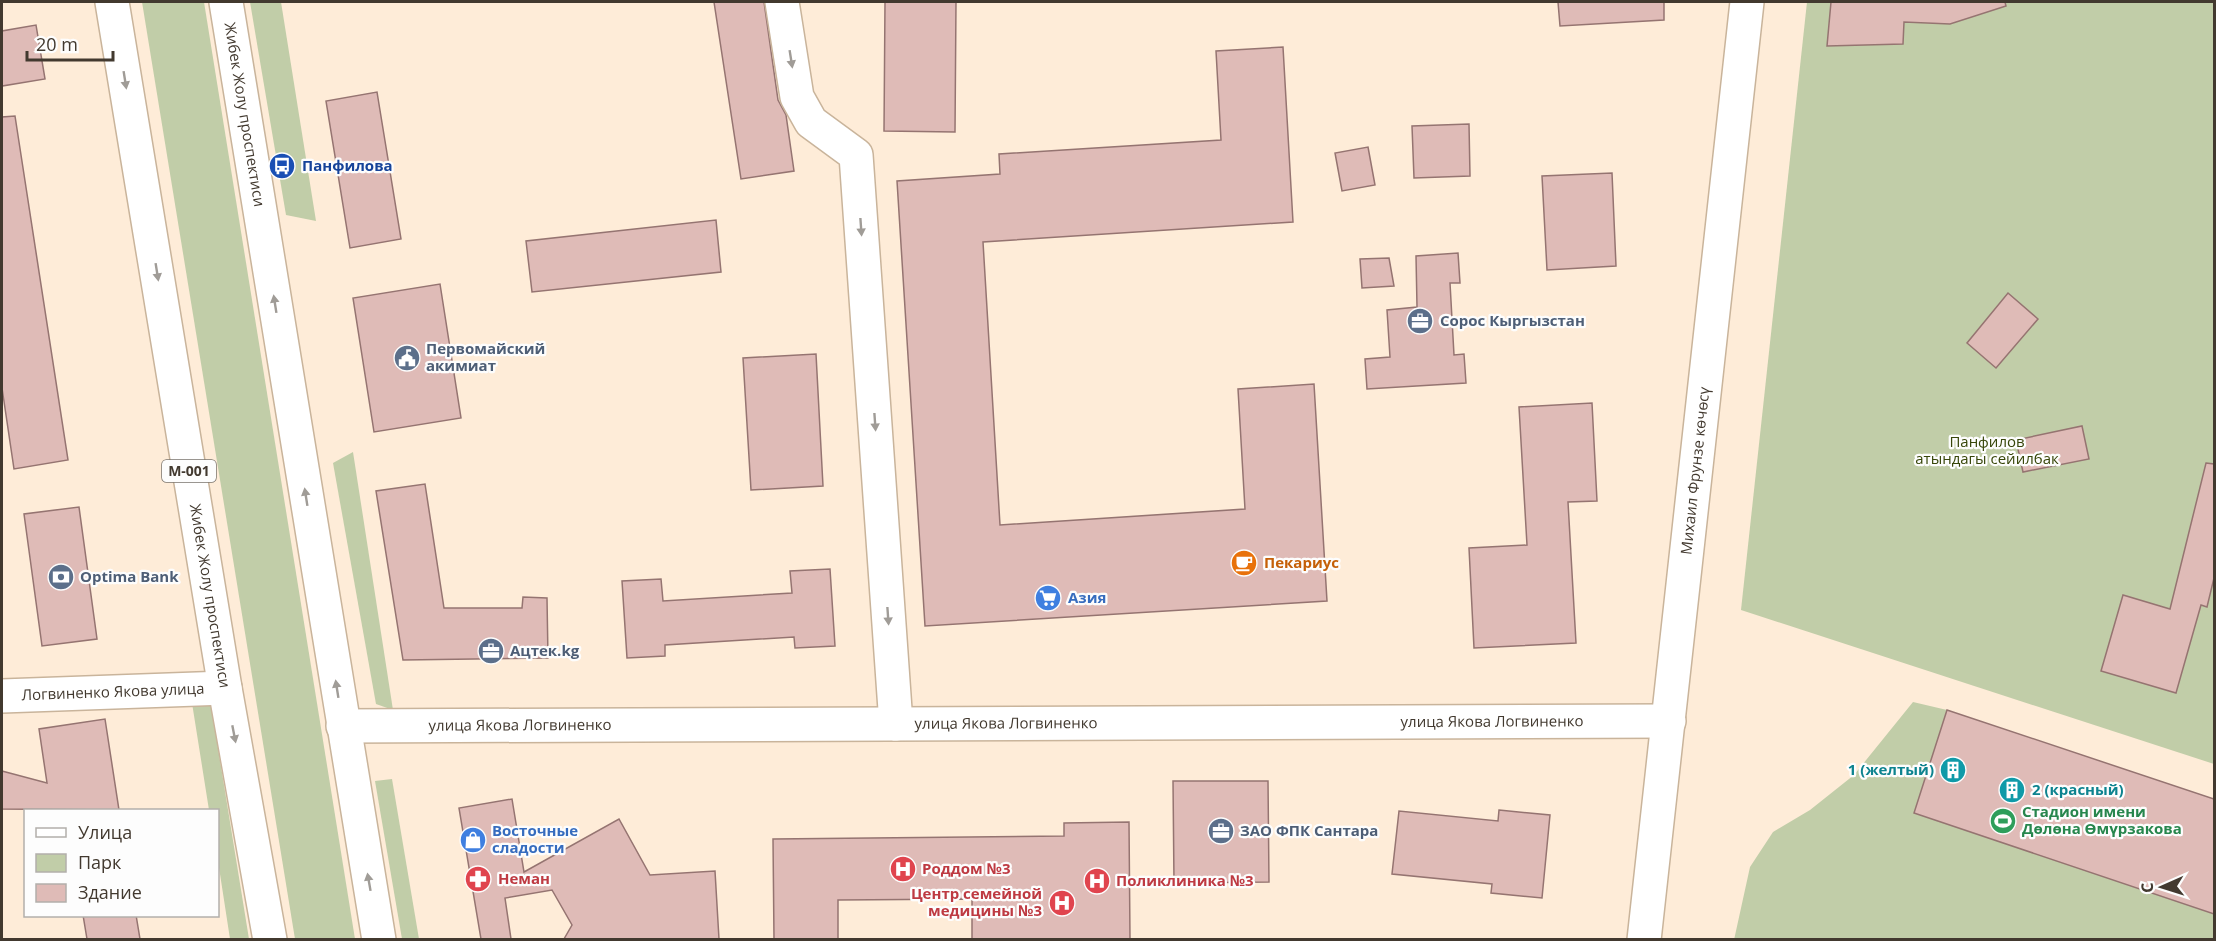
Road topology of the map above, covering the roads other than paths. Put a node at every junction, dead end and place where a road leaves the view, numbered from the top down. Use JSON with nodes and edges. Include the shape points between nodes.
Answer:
{"nodes":[{"id":1,"x":112,"y":2,"type":"edge"},
{"id":2,"x":226,"y":2,"type":"edge"},
{"id":3,"x":782,"y":2,"type":"edge"},
{"id":4,"x":1747,"y":2,"type":"edge"},
{"id":5,"x":225,"y":688,"type":"junction"},
{"id":6,"x":2,"y":696,"type":"edge"},
{"id":7,"x":1669,"y":721,"type":"junction"},
{"id":8,"x":896,"y":724,"type":"junction"},
{"id":9,"x":343,"y":726,"type":"junction"},
{"id":10,"x":270,"y":939,"type":"edge"},
{"id":11,"x":379,"y":939,"type":"edge"},
{"id":12,"x":1644,"y":939,"type":"edge"}],
"edges":[{"from":1,"to":5,"type":"main road","name":"Жибек Жолу проспектиси","number":"М-001","one_way":true},
{"from":9,"to":2,"type":"main road","name":"Жибек Жолу проспектиси","one_way":true},
{"from":3,"to":8,"type":"main road","one_way":true,"via":[[797,98],[811,122],[856,155]]},
{"from":4,"to":7,"type":"main road","name":"Михаил Фрунзе көчөсү"},
{"from":5,"to":6,"type":"main road","name":"Логвиненко Якова улица"},
{"from":5,"to":10,"type":"main road","name":"Жибек Жолу проспектиси","number":"М-001","one_way":true},
{"from":7,"to":8,"type":"main road","name":"улица Якова Логвиненко"},
{"from":7,"to":12,"type":"main road","name":"Михаил Фрунзе көчөсү"},
{"from":8,"to":9,"type":"main road","name":"улица Якова Логвиненко"},
{"from":11,"to":9,"type":"main road","name":"Жибек Жолу проспектиси","one_way":true}]}
